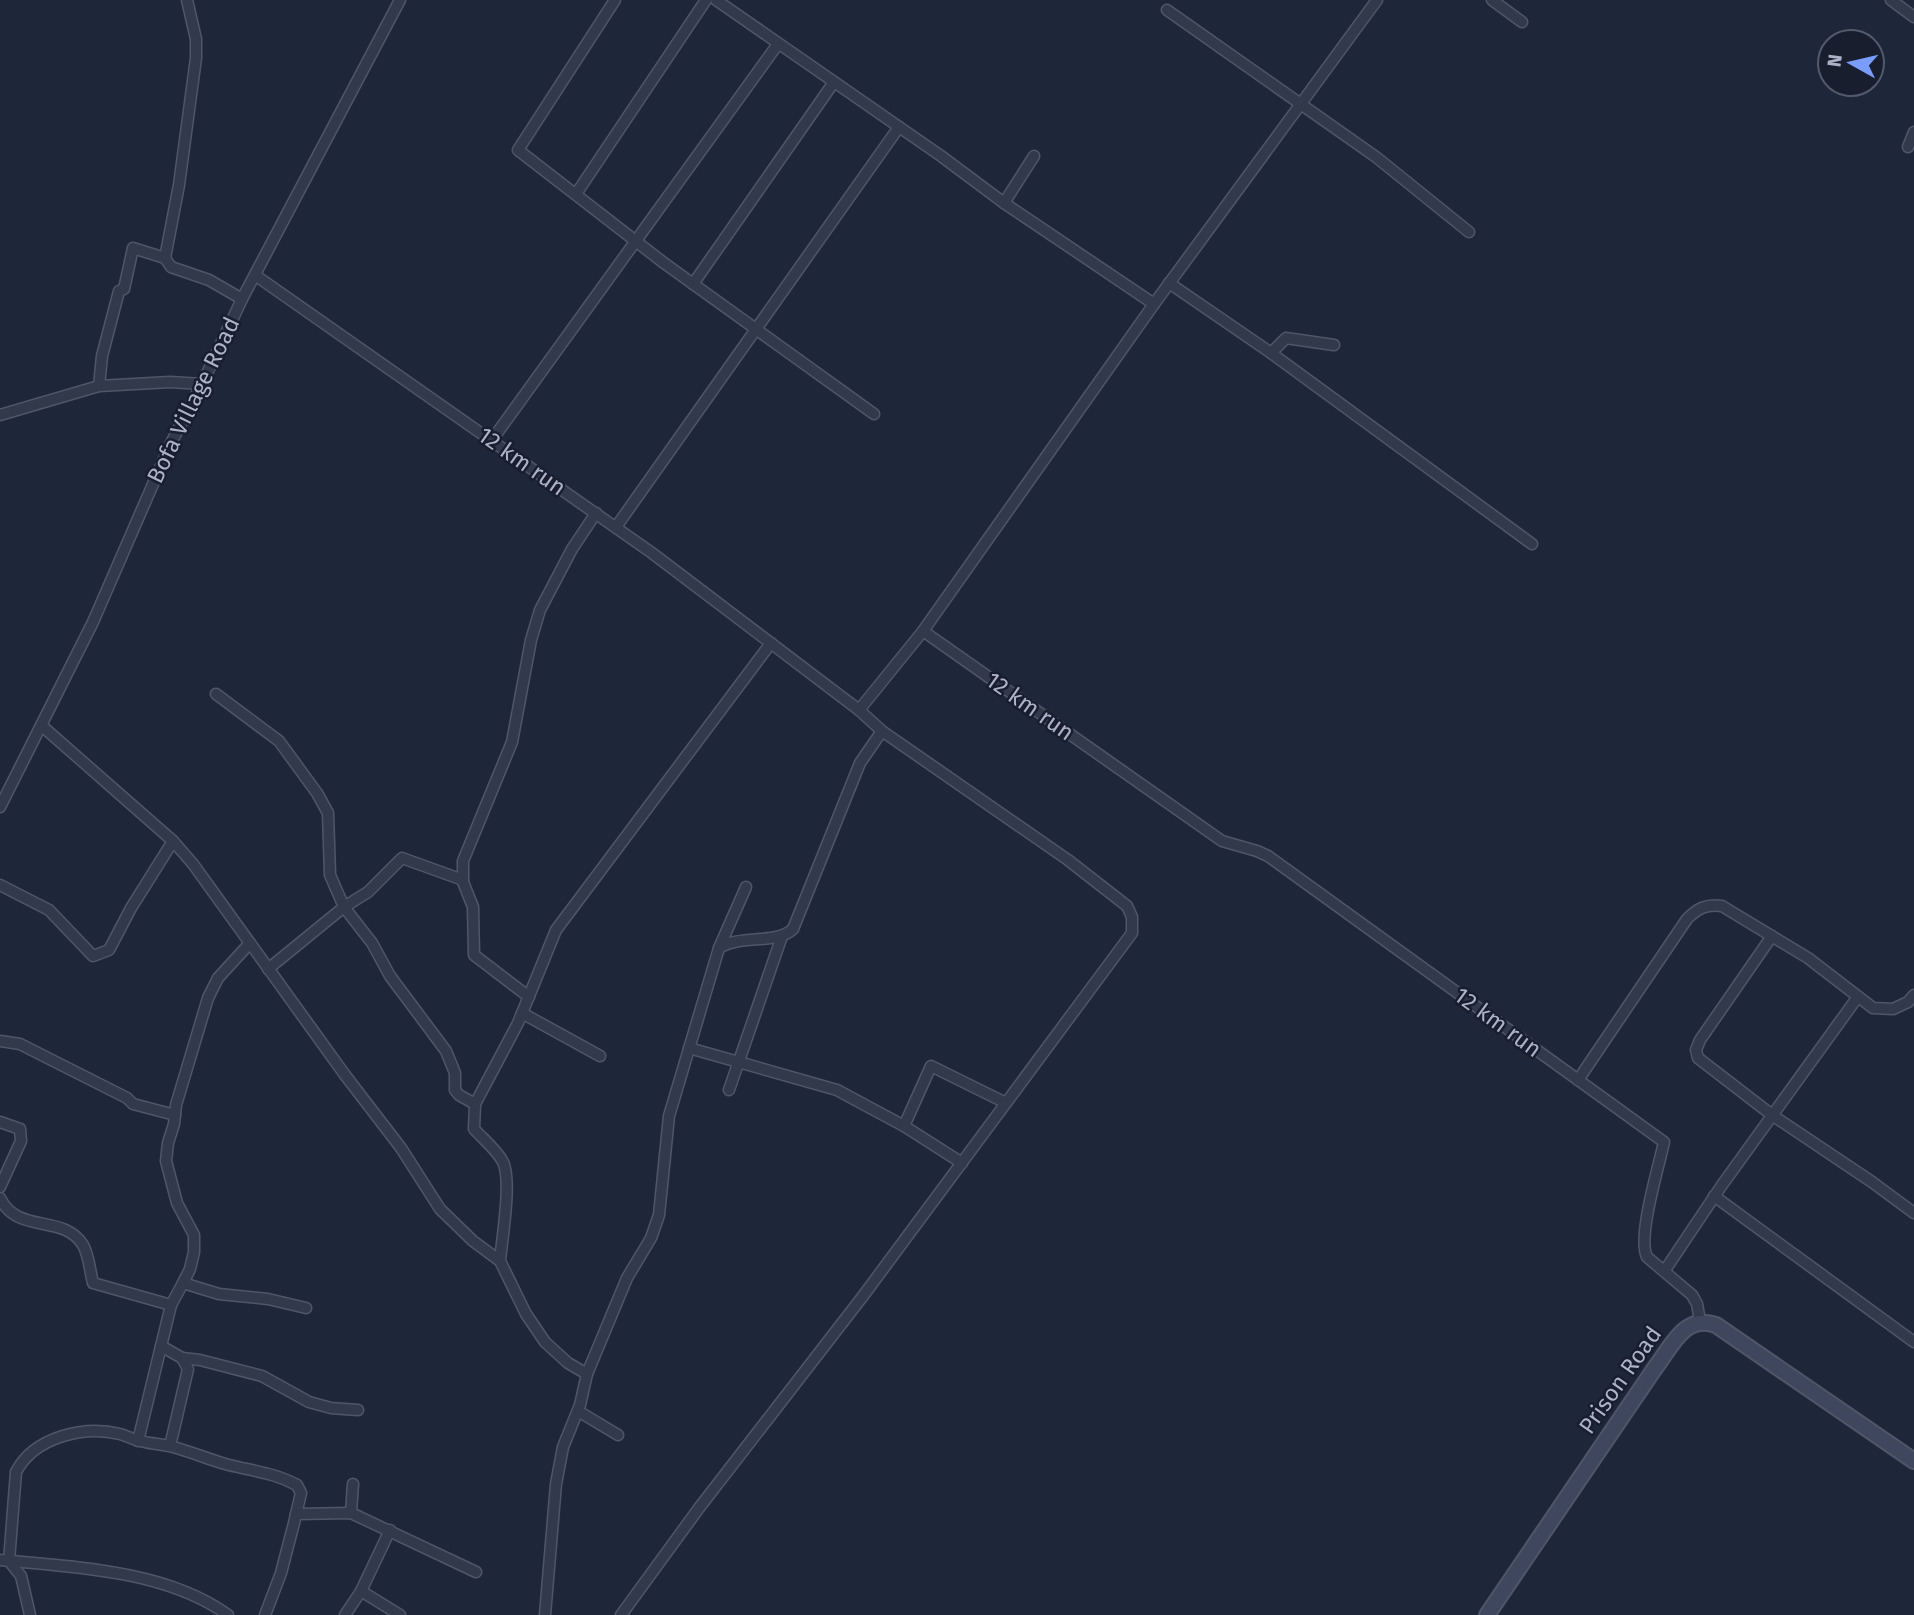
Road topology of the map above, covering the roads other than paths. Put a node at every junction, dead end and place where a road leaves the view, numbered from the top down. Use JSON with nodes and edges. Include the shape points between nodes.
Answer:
{"nodes":[{"id":1,"x":187,"y":0,"type":"edge"},
{"id":2,"x":400,"y":0,"type":"edge"},
{"id":3,"x":615,"y":0,"type":"edge"},
{"id":4,"x":706,"y":0,"type":"edge"},
{"id":5,"x":716,"y":0,"type":"edge"},
{"id":6,"x":1377,"y":0,"type":"edge"},
{"id":7,"x":1492,"y":0,"type":"edge"},
{"id":8,"x":1897,"y":2,"type":"edge"},
{"id":9,"x":1167,"y":10,"type":"dead end"},
{"id":10,"x":1914,"y":17,"type":"edge"},
{"id":11,"x":1522,"y":22,"type":"dead end"},
{"id":12,"x":778,"y":44,"type":"junction"},
{"id":13,"x":834,"y":82,"type":"junction"},
{"id":14,"x":1301,"y":103,"type":"junction"},
{"id":15,"x":899,"y":127,"type":"junction"},
{"id":16,"x":1914,"y":132,"type":"edge"},
{"id":17,"x":1908,"y":147,"type":"dead end"},
{"id":18,"x":1034,"y":156,"type":"dead end"},
{"id":19,"x":576,"y":194,"type":"junction"},
{"id":20,"x":1003,"y":203,"type":"junction"},
{"id":21,"x":1469,"y":233,"type":"dead end"},
{"id":22,"x":635,"y":239,"type":"junction"},
{"id":23,"x":165,"y":258,"type":"junction"},
{"id":24,"x":255,"y":275,"type":"junction"},
{"id":25,"x":693,"y":284,"type":"junction"},
{"id":26,"x":1169,"y":284,"type":"junction"},
{"id":27,"x":242,"y":299,"type":"junction"},
{"id":28,"x":1154,"y":304,"type":"junction"},
{"id":29,"x":756,"y":329,"type":"junction"},
{"id":30,"x":1334,"y":345,"type":"dead end"},
{"id":31,"x":1271,"y":353,"type":"junction"},
{"id":32,"x":202,"y":384,"type":"junction"},
{"id":33,"x":99,"y":386,"type":"junction"},
{"id":34,"x":874,"y":414,"type":"dead end"},
{"id":35,"x":0,"y":415,"type":"edge"},
{"id":36,"x":492,"y":440,"type":"junction"},
{"id":37,"x":596,"y":513,"type":"junction"},
{"id":38,"x":615,"y":527,"type":"junction"},
{"id":39,"x":1532,"y":544,"type":"dead end"},
{"id":40,"x":923,"y":631,"type":"junction"},
{"id":41,"x":771,"y":643,"type":"junction"},
{"id":42,"x":216,"y":694,"type":"dead end"},
{"id":43,"x":859,"y":710,"type":"junction"},
{"id":44,"x":42,"y":726,"type":"junction"},
{"id":45,"x":882,"y":731,"type":"junction"},
{"id":46,"x":0,"y":807,"type":"edge"},
{"id":47,"x":173,"y":841,"type":"junction"},
{"id":48,"x":463,"y":880,"type":"junction"},
{"id":49,"x":0,"y":885,"type":"edge"},
{"id":50,"x":746,"y":887,"type":"dead end"},
{"id":51,"x":344,"y":907,"type":"junction"},
{"id":52,"x":782,"y":936,"type":"junction"},
{"id":53,"x":1772,"y":936,"type":"junction"},
{"id":54,"x":250,"y":943,"type":"junction"},
{"id":55,"x":719,"y":948,"type":"junction"},
{"id":56,"x":268,"y":969,"type":"junction"},
{"id":57,"x":1914,"y":995,"type":"edge"},
{"id":58,"x":529,"y":996,"type":"junction"},
{"id":59,"x":1857,"y":998,"type":"junction"},
{"id":60,"x":522,"y":1013,"type":"junction"},
{"id":61,"x":0,"y":1041,"type":"edge"},
{"id":62,"x":689,"y":1048,"type":"junction"},
{"id":63,"x":600,"y":1056,"type":"dead end"},
{"id":64,"x":739,"y":1061,"type":"junction"},
{"id":65,"x":1578,"y":1080,"type":"junction"},
{"id":66,"x":729,"y":1090,"type":"dead end"},
{"id":67,"x":1006,"y":1103,"type":"junction"},
{"id":68,"x":475,"y":1104,"type":"junction"},
{"id":69,"x":175,"y":1115,"type":"junction"},
{"id":70,"x":1772,"y":1115,"type":"junction"},
{"id":71,"x":0,"y":1122,"type":"edge"},
{"id":72,"x":904,"y":1126,"type":"junction"},
{"id":73,"x":962,"y":1163,"type":"junction"},
{"id":74,"x":0,"y":1187,"type":"edge"},
{"id":75,"x":1714,"y":1196,"type":"junction"},
{"id":76,"x":0,"y":1198,"type":"edge"},
{"id":77,"x":1914,"y":1213,"type":"edge"},
{"id":78,"x":500,"y":1261,"type":"junction"},
{"id":79,"x":1665,"y":1270,"type":"junction"},
{"id":80,"x":183,"y":1283,"type":"junction"},
{"id":81,"x":171,"y":1304,"type":"junction"},
{"id":82,"x":306,"y":1308,"type":"dead end"},
{"id":83,"x":1700,"y":1321,"type":"junction"},
{"id":84,"x":1914,"y":1342,"type":"edge"},
{"id":85,"x":161,"y":1346,"type":"junction"},
{"id":86,"x":181,"y":1358,"type":"junction"},
{"id":87,"x":587,"y":1374,"type":"junction"},
{"id":88,"x":358,"y":1410,"type":"dead end"},
{"id":89,"x":578,"y":1412,"type":"junction"},
{"id":90,"x":618,"y":1435,"type":"dead end"},
{"id":91,"x":138,"y":1441,"type":"junction"},
{"id":92,"x":170,"y":1446,"type":"junction"},
{"id":93,"x":1914,"y":1461,"type":"edge"},
{"id":94,"x":353,"y":1484,"type":"dead end"},
{"id":95,"x":351,"y":1513,"type":"junction"},
{"id":96,"x":296,"y":1514,"type":"junction"},
{"id":97,"x":390,"y":1530,"type":"junction"},
{"id":98,"x":5,"y":1561,"type":"edge"},
{"id":99,"x":476,"y":1572,"type":"dead end"},
{"id":100,"x":361,"y":1591,"type":"junction"},
{"id":101,"x":30,"y":1615,"type":"edge"},
{"id":102,"x":228,"y":1615,"type":"edge"},
{"id":103,"x":265,"y":1615,"type":"edge"},
{"id":104,"x":345,"y":1615,"type":"edge"},
{"id":105,"x":400,"y":1615,"type":"edge"},
{"id":106,"x":545,"y":1615,"type":"edge"},
{"id":107,"x":621,"y":1615,"type":"edge"},
{"id":108,"x":1487,"y":1615,"type":"edge"}],
"edges":[{"from":1,"to":23,"type":"street","via":[[196,58]]},
{"from":2,"to":24,"type":"street","name":"Bofa Village Road"},
{"from":3,"to":19,"type":"street","via":[[518,150]]},
{"from":4,"to":19,"type":"street"},
{"from":5,"to":12,"type":"street"},
{"from":6,"to":14,"type":"street"},
{"from":7,"to":11,"type":"street"},
{"from":8,"to":10,"type":"street"},
{"from":9,"to":14,"type":"street"},
{"from":12,"to":13,"type":"street"},
{"from":12,"to":22,"type":"street"},
{"from":13,"to":15,"type":"street"},
{"from":13,"to":25,"type":"street"},
{"from":14,"to":21,"type":"street"},
{"from":14,"to":26,"type":"street"},
{"from":15,"to":20,"type":"street"},
{"from":15,"to":29,"type":"street"},
{"from":16,"to":17,"type":"street"},
{"from":18,"to":20,"type":"street"},
{"from":19,"to":22,"type":"street"},
{"from":20,"to":28,"type":"street"},
{"from":22,"to":25,"type":"street"},
{"from":22,"to":36,"type":"street"},
{"from":23,"to":27,"type":"street","via":[[171,267],[209,280]]},
{"from":23,"to":33,"type":"street","via":[[133,248],[124,289],[118,291]]},
{"from":24,"to":27,"type":"street","name":"Bofa Village Road"},
{"from":24,"to":36,"type":"street","name":"12 km run"},
{"from":25,"to":29,"type":"street"},
{"from":26,"to":28,"type":"street"},
{"from":26,"to":31,"type":"street"},
{"from":27,"to":32,"type":"street","name":"Bofa Village Road"},
{"from":28,"to":40,"type":"street"},
{"from":29,"to":34,"type":"street"},
{"from":29,"to":38,"type":"street"},
{"from":30,"to":31,"type":"street","via":[[1286,338]]},
{"from":31,"to":39,"type":"street"},
{"from":32,"to":33,"type":"street"},
{"from":32,"to":44,"type":"street","name":"Bofa Village Road","via":[[170,444]]},
{"from":33,"to":35,"type":"street"},
{"from":36,"to":37,"type":"street","name":"12 km run"},
{"from":37,"to":38,"type":"street","name":"12 km run"},
{"from":37,"to":48,"type":"street","via":[[540,610],[512,742],[463,861]]},
{"from":38,"to":41,"type":"street","name":"12 km run"},
{"from":40,"to":43,"type":"street"},
{"from":40,"to":65,"type":"street","name":"12 km run","via":[[1222,841],[1268,856]]},
{"from":41,"to":43,"type":"street","name":"12 km run"},
{"from":41,"to":58,"type":"street","via":[[555,930]]},
{"from":42,"to":51,"type":"street","via":[[279,741],[317,793],[328,813],[330,875]]},
{"from":43,"to":45,"type":"street","name":"12 km run"},
{"from":44,"to":46,"type":"street","name":"Bofa Village Road"},
{"from":44,"to":47,"type":"street"},
{"from":45,"to":52,"type":"street","via":[[860,762],[793,929]]},
{"from":45,"to":67,"type":"street","name":"12 km run","via":[[1068,860],[1127,906],[1132,917],[1132,933]]},
{"from":47,"to":49,"type":"street","via":[[109,950],[93,956],[49,910]]},
{"from":47,"to":54,"type":"street"},
{"from":48,"to":51,"type":"street","via":[[402,858],[368,892]]},
{"from":48,"to":58,"type":"street","via":[[473,907],[474,955]]},
{"from":50,"to":55,"type":"street"},
{"from":51,"to":56,"type":"street"},
{"from":51,"to":68,"type":"street","via":[[446,1051],[455,1073],[455,1090]]},
{"from":52,"to":55,"type":"street","via":[[729,942]]},
{"from":52,"to":64,"type":"street"},
{"from":53,"to":59,"type":"street"},
{"from":53,"to":65,"type":"street","via":[[1722,906],[1698,908]]},
{"from":53,"to":70,"type":"street","via":[[1696,1050],[1704,1064]]},
{"from":54,"to":56,"type":"street"},
{"from":54,"to":69,"type":"street","via":[[218,978],[208,998]]},
{"from":55,"to":62,"type":"street"},
{"from":56,"to":78,"type":"street","via":[[401,1148],[440,1209]]},
{"from":57,"to":59,"type":"street","via":[[1908,1002],[1882,1010]]},
{"from":58,"to":60,"type":"street"},
{"from":59,"to":70,"type":"street"},
{"from":60,"to":63,"type":"street"},
{"from":60,"to":68,"type":"street"},
{"from":61,"to":69,"type":"street","via":[[20,1044],[133,1104]]},
{"from":62,"to":64,"type":"street"},
{"from":62,"to":87,"type":"street","via":[[669,1116],[659,1215]]},
{"from":64,"to":66,"type":"street"},
{"from":64,"to":72,"type":"street","via":[[837,1090]]},
{"from":65,"to":79,"type":"street","name":"12 km run","via":[[1664,1142],[1644,1250]]},
{"from":67,"to":72,"type":"street","via":[[931,1066]]},
{"from":67,"to":73,"type":"street","name":"12 km run"},
{"from":68,"to":78,"type":"street","via":[[474,1129],[496,1152],[507,1180]]},
{"from":69,"to":80,"type":"street","via":[[166,1161],[177,1203],[194,1235],[194,1252]]},
{"from":70,"to":75,"type":"street"},
{"from":70,"to":77,"type":"street"},
{"from":71,"to":74,"type":"street","via":[[20,1129],[21,1141]]},
{"from":72,"to":73,"type":"street"},
{"from":73,"to":107,"type":"street","name":"12 km run"},
{"from":75,"to":79,"type":"street"},
{"from":75,"to":84,"type":"street"},
{"from":76,"to":81,"type":"street","via":[[6,1210],[19,1219],[72,1232],[84,1247],[93,1283]]},
{"from":78,"to":87,"type":"street","via":[[545,1342]]},
{"from":79,"to":83,"type":"street","name":"12 km run","via":[[1692,1295]]},
{"from":80,"to":81,"type":"street"},
{"from":80,"to":82,"type":"street","via":[[219,1294]]},
{"from":81,"to":85,"type":"street"},
{"from":83,"to":93,"type":"street","via":[[1716,1325]]},
{"from":83,"to":108,"type":"street","name":"Prison Road","via":[[1684,1330],[1655,1368]]},
{"from":85,"to":86,"type":"street"},
{"from":85,"to":91,"type":"street"},
{"from":86,"to":88,"type":"street","via":[[262,1376],[309,1402]]},
{"from":86,"to":92,"type":"street","via":[[188,1369]]},
{"from":87,"to":89,"type":"street"},
{"from":89,"to":90,"type":"street"},
{"from":89,"to":106,"type":"street","via":[[563,1447],[556,1484]]},
{"from":91,"to":92,"type":"street"},
{"from":91,"to":98,"type":"street","via":[[94,1431],[34,1448],[16,1472]]},
{"from":92,"to":96,"type":"street","via":[[285,1478],[301,1493]]},
{"from":94,"to":95,"type":"street"},
{"from":95,"to":96,"type":"street"},
{"from":95,"to":97,"type":"street"},
{"from":96,"to":103,"type":"street"},
{"from":97,"to":99,"type":"street"},
{"from":97,"to":100,"type":"street"},
{"from":98,"to":101,"type":"street","via":[[21,1576]]},
{"from":98,"to":102,"type":"street","via":[[75,1567],[164,1584],[209,1601]]},
{"from":100,"to":104,"type":"street"},
{"from":100,"to":105,"type":"street"}]}
